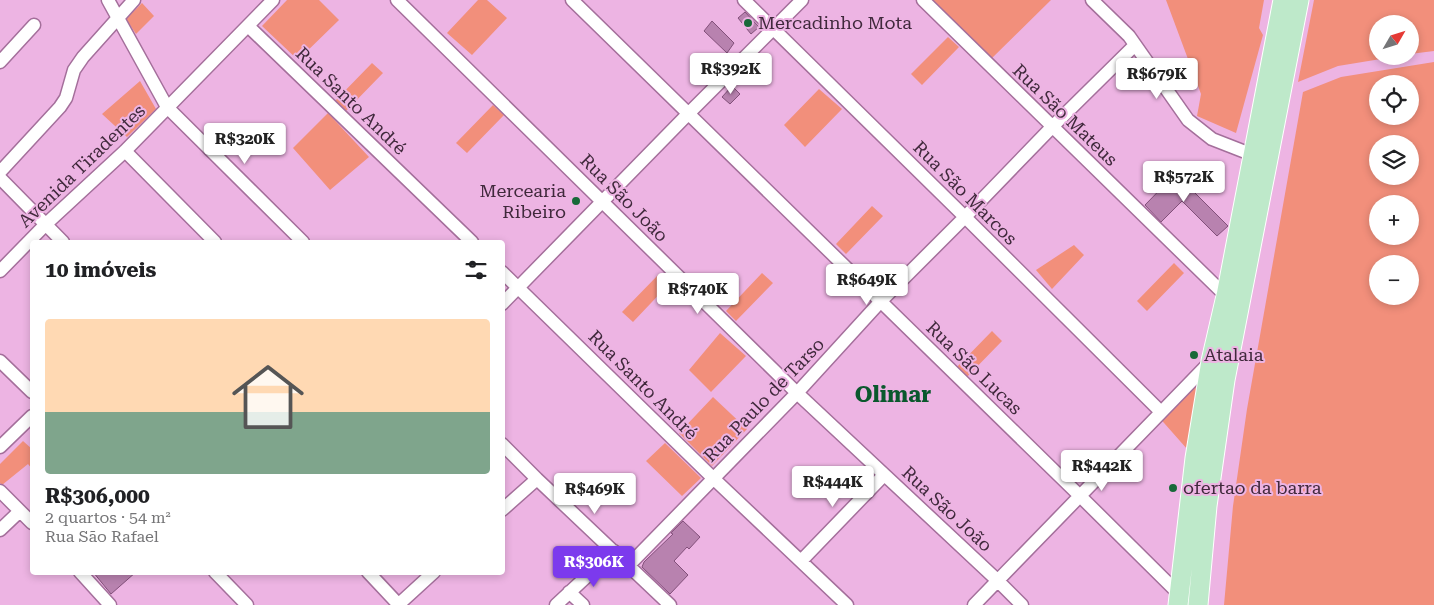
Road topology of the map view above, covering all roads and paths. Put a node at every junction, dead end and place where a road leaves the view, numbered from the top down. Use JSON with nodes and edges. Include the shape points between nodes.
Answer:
{"nodes":[{"id":1,"x":108,"y":0,"type":"edge"},
{"id":2,"x":134,"y":0,"type":"edge"},
{"id":3,"x":273,"y":0,"type":"edge"},
{"id":4,"x":397,"y":0,"type":"edge"},
{"id":5,"x":572,"y":0,"type":"edge"},
{"id":6,"x":744,"y":0,"type":"edge"},
{"id":7,"x":802,"y":0,"type":"edge"},
{"id":8,"x":922,"y":0,"type":"edge"},
{"id":9,"x":1092,"y":0,"type":"edge"},
{"id":10,"x":1284,"y":0,"type":"edge"},
{"id":11,"x":1299,"y":0,"type":"edge"},
{"id":12,"x":118,"y":18,"type":"junction"},
{"id":13,"x":34,"y":24,"type":"dead end"},
{"id":14,"x":248,"y":26,"type":"junction"},
{"id":15,"x":774,"y":30,"type":"junction"},
{"id":16,"x":1136,"y":46,"type":"junction"},
{"id":17,"x":0,"y":62,"type":"edge"},
{"id":18,"x":167,"y":107,"type":"junction"},
{"id":19,"x":688,"y":114,"type":"junction"},
{"id":20,"x":1052,"y":127,"type":"junction"},
{"id":21,"x":125,"y":151,"type":"junction"},
{"id":22,"x":1253,"y":155,"type":"junction"},
{"id":23,"x":0,"y":172,"type":"edge"},
{"id":24,"x":0,"y":178,"type":"edge"},
{"id":25,"x":602,"y":201,"type":"junction"},
{"id":26,"x":966,"y":218,"type":"junction"},
{"id":27,"x":46,"y":224,"type":"junction"},
{"id":28,"x":30,"y":240,"type":"edge"},
{"id":29,"x":30,"y":240,"type":"edge"},
{"id":30,"x":61,"y":240,"type":"edge"},
{"id":31,"x":213,"y":240,"type":"edge"},
{"id":32,"x":301,"y":240,"type":"edge"},
{"id":33,"x":470,"y":240,"type":"edge"},
{"id":34,"x":0,"y":271,"type":"edge"},
{"id":35,"x":505,"y":275,"type":"edge"},
{"id":36,"x":519,"y":288,"type":"junction"},
{"id":37,"x":1226,"y":296,"type":"junction"},
{"id":38,"x":505,"y":301,"type":"edge"},
{"id":39,"x":881,"y":301,"type":"junction"},
{"id":40,"x":0,"y":361,"type":"edge"},
{"id":41,"x":1211,"y":361,"type":"junction"},
{"id":42,"x":30,"y":390,"type":"edge"},
{"id":43,"x":797,"y":393,"type":"junction"},
{"id":44,"x":1160,"y":411,"type":"junction"},
{"id":45,"x":30,"y":418,"type":"edge"},
{"id":46,"x":0,"y":447,"type":"edge"},
{"id":47,"x":505,"y":447,"type":"edge"},
{"id":48,"x":884,"y":475,"type":"junction"},
{"id":49,"x":713,"y":478,"type":"junction"},
{"id":50,"x":537,"y":479,"type":"junction"},
{"id":51,"x":0,"y":491,"type":"edge"},
{"id":52,"x":1080,"y":495,"type":"junction"},
{"id":53,"x":505,"y":507,"type":"edge"},
{"id":54,"x":20,"y":511,"type":"junction"},
{"id":55,"x":30,"y":521,"type":"edge"},
{"id":56,"x":0,"y":530,"type":"edge"},
{"id":57,"x":614,"y":551,"type":"junction"},
{"id":58,"x":800,"y":561,"type":"junction"},
{"id":59,"x":629,"y":565,"type":"junction"},
{"id":60,"x":83,"y":575,"type":"edge"},
{"id":61,"x":218,"y":575,"type":"edge"},
{"id":62,"x":371,"y":575,"type":"edge"},
{"id":63,"x":431,"y":575,"type":"edge"},
{"id":64,"x":998,"y":580,"type":"junction"},
{"id":65,"x":570,"y":592,"type":"junction"},
{"id":66,"x":1179,"y":600,"type":"edge"},
{"id":67,"x":110,"y":605,"type":"edge"},
{"id":68,"x":247,"y":605,"type":"edge"},
{"id":69,"x":398,"y":605,"type":"edge"},
{"id":70,"x":556,"y":605,"type":"edge"},
{"id":71,"x":583,"y":605,"type":"edge"},
{"id":72,"x":670,"y":605,"type":"edge"},
{"id":73,"x":847,"y":605,"type":"edge"},
{"id":74,"x":974,"y":605,"type":"edge"},
{"id":75,"x":1022,"y":605,"type":"edge"},
{"id":76,"x":1198,"y":605,"type":"edge"}],
"edges":[{"from":1,"to":12,"type":"street","name":"Avenida Tiradentes"},
{"from":2,"to":12,"type":"street"},
{"from":3,"to":14,"type":"street","name":"Avenida Tiradentes"},
{"from":4,"to":25,"type":"street","name":"Rua São João"},
{"from":5,"to":19,"type":"street","name":"Rua São Lucas"},
{"from":6,"to":15,"type":"street","name":"Rua São Marcos"},
{"from":7,"to":15,"type":"street"},
{"from":8,"to":20,"type":"street","name":"Rua São Mateus"},
{"from":9,"to":16,"type":"street"},
{"from":10,"to":22,"type":"main road"},
{"from":11,"to":76,"type":"main road","via":[[1225,380],[1206,506]]},
{"from":12,"to":18,"type":"street","name":"Avenida Tiradentes"},
{"from":12,"to":23,"type":"street","via":[[74,70],[60,107]]},
{"from":13,"to":17,"type":"street"},
{"from":14,"to":18,"type":"street","name":"Avenida Tiradentes"},
{"from":14,"to":33,"type":"street","name":"Rua Santo André"},
{"from":15,"to":19,"type":"street"},
{"from":15,"to":26,"type":"street","name":"Rua São Marcos"},
{"from":16,"to":20,"type":"street","name":"Rua Paulo de Tarso"},
{"from":16,"to":22,"type":"street","via":[[1188,120],[1212,139]]},
{"from":18,"to":21,"type":"street","name":"Avenida Tiradentes"},
{"from":18,"to":32,"type":"street"},
{"from":19,"to":25,"type":"street"},
{"from":19,"to":39,"type":"street","name":"Rua São Lucas"},
{"from":20,"to":26,"type":"street","name":"Rua Paulo de Tarso"},
{"from":20,"to":37,"type":"street","name":"Rua São Mateus"},
{"from":21,"to":27,"type":"street","name":"Avenida Tiradentes"},
{"from":21,"to":31,"type":"street"},
{"from":22,"to":37,"type":"main road"},
{"from":24,"to":27,"type":"street"},
{"from":25,"to":36,"type":"street"},
{"from":25,"to":43,"type":"street","name":"Rua São João"},
{"from":26,"to":39,"type":"street","name":"Rua Paulo de Tarso"},
{"from":26,"to":44,"type":"street","name":"Rua São Marcos"},
{"from":27,"to":28,"type":"street","name":"Avenida Tiradentes"},
{"from":27,"to":30,"type":"street"},
{"from":29,"to":34,"type":"street","name":"Avenida Tiradentes"},
{"from":35,"to":36,"type":"street","name":"Rua Santo André"},
{"from":36,"to":38,"type":"street"},
{"from":36,"to":49,"type":"street","name":"Rua Santo André"},
{"from":37,"to":41,"type":"main road"},
{"from":39,"to":43,"type":"street","name":"Rua Paulo de Tarso"},
{"from":39,"to":52,"type":"street","name":"Rua São Lucas"},
{"from":40,"to":42,"type":"street"},
{"from":41,"to":44,"type":"street"},
{"from":41,"to":66,"type":"main road","via":[[1195,458]]},
{"from":43,"to":48,"type":"street","name":"Rua São João"},
{"from":43,"to":49,"type":"street","name":"Rua Paulo de Tarso"},
{"from":44,"to":52,"type":"street"},
{"from":45,"to":46,"type":"street"},
{"from":47,"to":50,"type":"street"},
{"from":48,"to":58,"type":"street"},
{"from":48,"to":64,"type":"street","name":"Rua São João"},
{"from":49,"to":58,"type":"street","name":"Rua Santo André"},
{"from":49,"to":59,"type":"street","name":"Rua Paulo de Tarso"},
{"from":50,"to":53,"type":"street"},
{"from":50,"to":57,"type":"street"},
{"from":51,"to":54,"type":"street"},
{"from":52,"to":64,"type":"street"},
{"from":52,"to":66,"type":"street","name":"Rua São Lucas"},
{"from":54,"to":55,"type":"street"},
{"from":54,"to":56,"type":"street"},
{"from":57,"to":59,"type":"street"},
{"from":57,"to":65,"type":"street"},
{"from":58,"to":73,"type":"street","name":"Rua Santo André"},
{"from":59,"to":72,"type":"street"},
{"from":60,"to":67,"type":"street"},
{"from":61,"to":68,"type":"street"},
{"from":62,"to":69,"type":"street"},
{"from":63,"to":69,"type":"street"},
{"from":64,"to":74,"type":"street"},
{"from":64,"to":75,"type":"street","name":"Rua São João"},
{"from":65,"to":70,"type":"street"},
{"from":65,"to":71,"type":"street"}]}
